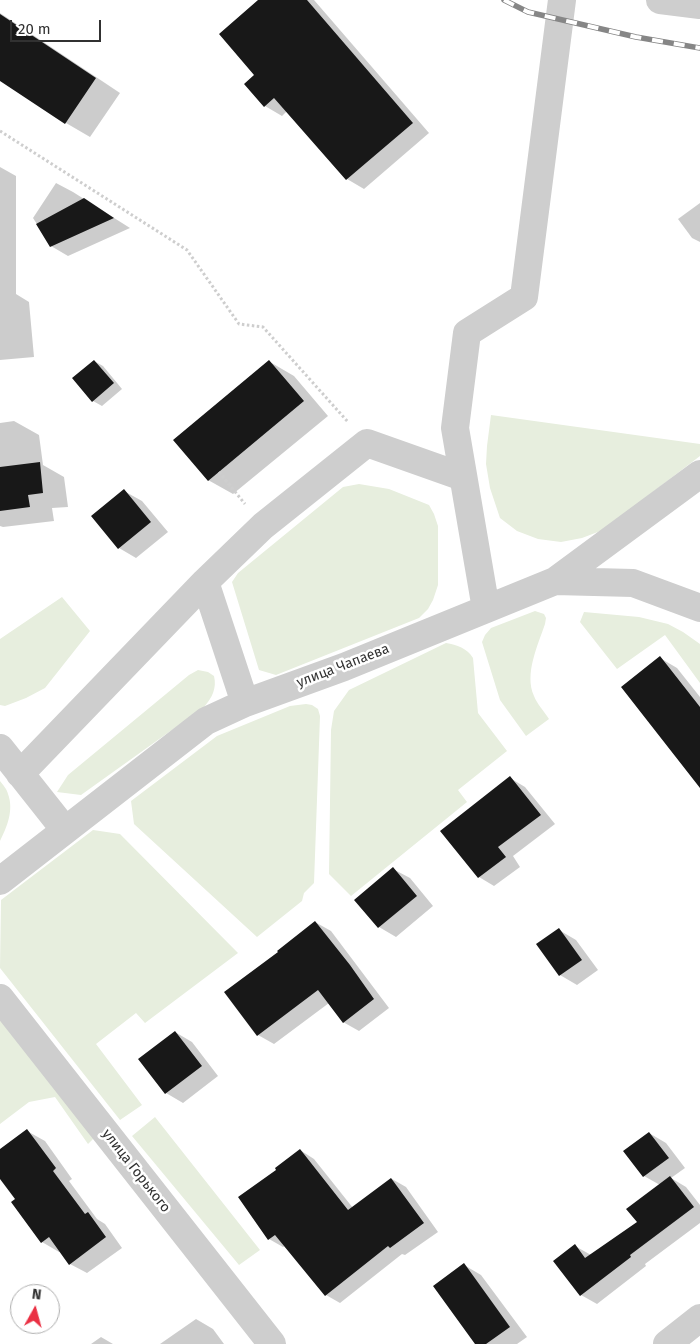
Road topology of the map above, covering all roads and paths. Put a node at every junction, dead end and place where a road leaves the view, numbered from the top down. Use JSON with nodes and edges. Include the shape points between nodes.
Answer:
{"nodes":[{"id":1,"x":562,"y":0,"type":"edge"},
{"id":2,"x":660,"y":0,"type":"edge"},
{"id":3,"x":700,"y":5,"type":"edge"},
{"id":4,"x":0,"y":131,"type":"edge"},
{"id":5,"x":367,"y":442,"type":"junction"},
{"id":6,"x":219,"y":472,"type":"dead end"},
{"id":7,"x":700,"y":474,"type":"edge"},
{"id":8,"x":463,"y":477,"type":"junction"},
{"id":9,"x":264,"y":526,"type":"junction"},
{"id":10,"x":555,"y":581,"type":"junction"},
{"id":11,"x":205,"y":582,"type":"junction"},
{"id":12,"x":700,"y":608,"type":"edge"},
{"id":13,"x":486,"y":609,"type":"junction"},
{"id":14,"x":245,"y":703,"type":"junction"},
{"id":15,"x":0,"y":748,"type":"edge"},
{"id":16,"x":20,"y":774,"type":"junction"},
{"id":17,"x":65,"y":830,"type":"junction"},
{"id":18,"x":0,"y":881,"type":"edge"},
{"id":19,"x":0,"y":998,"type":"edge"},
{"id":20,"x":700,"y":1318,"type":"edge"},
{"id":21,"x":272,"y":1344,"type":"edge"},
{"id":22,"x":667,"y":1344,"type":"edge"}],
"edges":[{"from":1,"to":8,"type":"street","via":[[524,297],[467,333],[455,428]]},
{"from":2,"to":3,"type":"street"},
{"from":4,"to":5,"type":"path","via":[[187,250],[239,324],[263,327]]},
{"from":5,"to":8,"type":"street"},
{"from":5,"to":9,"type":"street"},
{"from":6,"to":9,"type":"path"},
{"from":7,"to":10,"type":"street","name":"улица Чапаева"},
{"from":8,"to":13,"type":"street"},
{"from":9,"to":11,"type":"street"},
{"from":10,"to":12,"type":"street","via":[[633,583]]},
{"from":10,"to":13,"type":"street","name":"улица Чапаева"},
{"from":11,"to":14,"type":"street"},
{"from":11,"to":16,"type":"street"},
{"from":13,"to":14,"type":"street","name":"улица Чапаева"},
{"from":14,"to":17,"type":"street","name":"улица Чапаева","via":[[206,721]]},
{"from":15,"to":16,"type":"street"},
{"from":16,"to":17,"type":"street"},
{"from":17,"to":18,"type":"street","name":"улица Чапаева"},
{"from":19,"to":21,"type":"street","name":"улица Горького"},
{"from":20,"to":22,"type":"street"}]}
